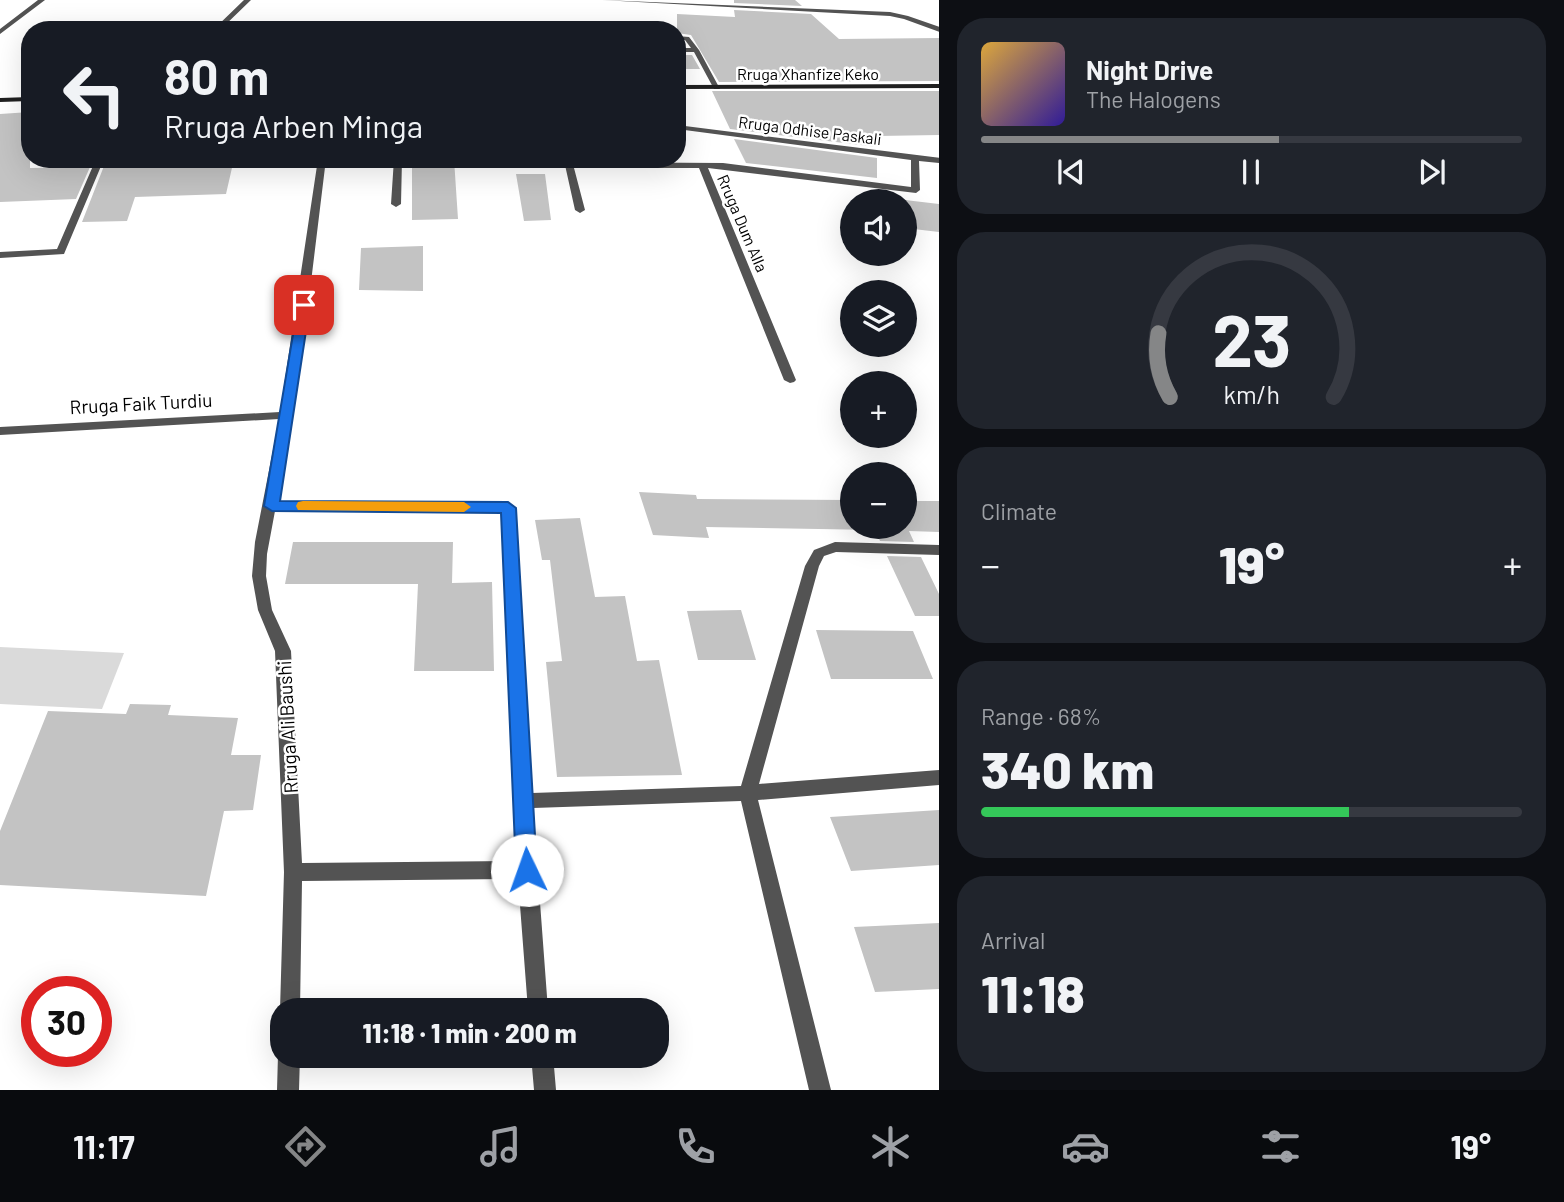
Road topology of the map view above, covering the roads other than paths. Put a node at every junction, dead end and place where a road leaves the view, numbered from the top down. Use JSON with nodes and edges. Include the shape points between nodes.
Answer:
{"nodes":[{"id":1,"x":42,"y":0,"type":"edge"},
{"id":2,"x":248,"y":0,"type":"edge"},
{"id":3,"x":605,"y":0,"type":"edge"},
{"id":4,"x":811,"y":0,"type":"edge"},
{"id":5,"x":826,"y":13,"type":"junction"},
{"id":6,"x":226,"y":21,"type":"edge"},
{"id":7,"x":939,"y":30,"type":"edge"},
{"id":8,"x":0,"y":32,"type":"edge"},
{"id":9,"x":686,"y":38,"type":"edge"},
{"id":10,"x":686,"y":50,"type":"edge"},
{"id":11,"x":696,"y":50,"type":"junction"},
{"id":12,"x":939,"y":86,"type":"edge"},
{"id":13,"x":686,"y":87,"type":"edge"},
{"id":14,"x":717,"y":87,"type":"junction"},
{"id":15,"x":21,"y":99,"type":"edge"},
{"id":16,"x":0,"y":100,"type":"edge"},
{"id":17,"x":686,"y":128,"type":"edge"},
{"id":18,"x":915,"y":158,"type":"junction"},
{"id":19,"x":939,"y":161,"type":"edge"},
{"id":20,"x":686,"y":165,"type":"edge"},
{"id":21,"x":702,"y":165,"type":"junction"},
{"id":22,"x":96,"y":168,"type":"edge"},
{"id":23,"x":322,"y":168,"type":"edge"},
{"id":24,"x":398,"y":168,"type":"edge"},
{"id":25,"x":570,"y":168,"type":"edge"},
{"id":26,"x":396,"y":204,"type":"dead end"},
{"id":27,"x":580,"y":210,"type":"dead end"},
{"id":28,"x":0,"y":256,"type":"edge"},
{"id":29,"x":790,"y":380,"type":"dead end"},
{"id":30,"x":285,"y":415,"type":"junction"},
{"id":31,"x":0,"y":431,"type":"edge"},
{"id":32,"x":272,"y":506,"type":"junction"},
{"id":33,"x":939,"y":550,"type":"edge"},
{"id":34,"x":939,"y":777,"type":"edge"},
{"id":35,"x":748,"y":793,"type":"junction"},
{"id":36,"x":523,"y":801,"type":"junction"},
{"id":37,"x":527,"y":870,"type":"junction"},
{"id":38,"x":293,"y":872,"type":"junction"},
{"id":39,"x":290,"y":998,"type":"edge"},
{"id":40,"x":537,"y":998,"type":"edge"},
{"id":41,"x":289,"y":1068,"type":"edge"},
{"id":42,"x":543,"y":1068,"type":"edge"},
{"id":43,"x":288,"y":1090,"type":"edge"},
{"id":44,"x":545,"y":1090,"type":"edge"},
{"id":45,"x":820,"y":1090,"type":"edge"}],
"edges":[{"from":1,"to":8,"type":"street"},
{"from":2,"to":6,"type":"street"},
{"from":3,"to":5,"type":"street"},
{"from":4,"to":5,"type":"street"},
{"from":5,"to":7,"type":"street","via":[[898,15]]},
{"from":9,"to":11,"type":"street"},
{"from":10,"to":11,"type":"street"},
{"from":11,"to":14,"type":"street"},
{"from":12,"to":14,"type":"main road","name":"Rruga Xhanfize Keko"},
{"from":13,"to":14,"type":"main road","name":"Rruga Xhanfize Keko"},
{"from":15,"to":16,"type":"main road"},
{"from":17,"to":18,"type":"street","name":"Rruga Odhise Paskali"},
{"from":18,"to":19,"type":"street","name":"Rruga Odhise Paskali"},
{"from":18,"to":21,"type":"street","via":[[916,190]]},
{"from":20,"to":21,"type":"street","name":"Rruga Dum Alla"},
{"from":21,"to":29,"type":"street","name":"Rruga Dum Alla"},
{"from":22,"to":28,"type":"street","via":[[61,252]]},
{"from":23,"to":30,"type":"street","name":"Rruga Ali Baushi"},
{"from":24,"to":26,"type":"street"},
{"from":25,"to":27,"type":"street","name":"Rruga Dum Alla"},
{"from":30,"to":31,"type":"street","name":"Rruga Faik Turdiu"},
{"from":30,"to":32,"type":"street","name":"Rruga Ali Baushi"},
{"from":32,"to":36,"type":"street","via":[[508,508]]},
{"from":32,"to":38,"type":"street","name":"Rruga Ali Baushi","via":[[259,565],[262,603],[283,651]]},
{"from":33,"to":35,"type":"street","via":[[835,547],[819,553]]},
{"from":34,"to":35,"type":"street"},
{"from":35,"to":36,"type":"street"},
{"from":35,"to":45,"type":"street"},
{"from":36,"to":37,"type":"street"},
{"from":37,"to":38,"type":"street"},
{"from":37,"to":40,"type":"street"},
{"from":38,"to":39,"type":"street","name":"Rruga Ali Baushi"},
{"from":41,"to":43,"type":"street"},
{"from":42,"to":44,"type":"street"}]}
